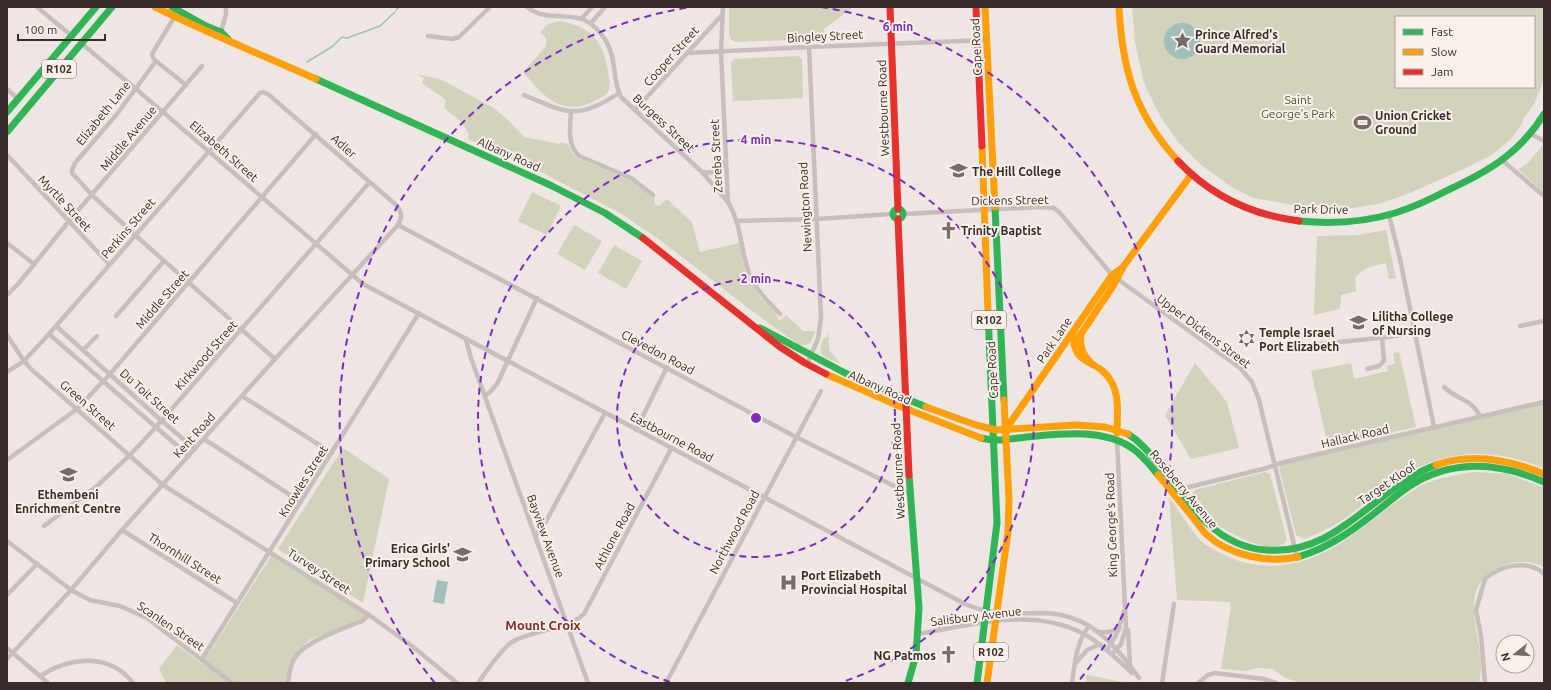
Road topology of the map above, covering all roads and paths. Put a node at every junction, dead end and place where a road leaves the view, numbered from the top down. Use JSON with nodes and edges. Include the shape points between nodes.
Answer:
{"nodes":[{"id":1,"x":37,"y":7,"type":"edge"},
{"id":2,"x":96,"y":7,"type":"edge"},
{"id":3,"x":112,"y":7,"type":"edge"},
{"id":4,"x":155,"y":7,"type":"edge"},
{"id":5,"x":172,"y":7,"type":"edge"},
{"id":6,"x":226,"y":7,"type":"edge"},
{"id":7,"x":490,"y":7,"type":"edge"},
{"id":8,"x":527,"y":7,"type":"edge"},
{"id":9,"x":592,"y":7,"type":"edge"},
{"id":10,"x":605,"y":7,"type":"edge"},
{"id":11,"x":723,"y":7,"type":"edge"},
{"id":12,"x":890,"y":7,"type":"edge"},
{"id":13,"x":976,"y":7,"type":"edge"},
{"id":14,"x":985,"y":7,"type":"edge"},
{"id":15,"x":1119,"y":7,"type":"edge"},
{"id":16,"x":722,"y":15,"type":"junction"},
{"id":17,"x":174,"y":16,"type":"junction"},
{"id":18,"x":582,"y":18,"type":"junction"},
{"id":19,"x":591,"y":23,"type":"junction"},
{"id":20,"x":220,"y":35,"type":"junction"},
{"id":21,"x":72,"y":36,"type":"junction"},
{"id":22,"x":428,"y":36,"type":"dead end"},
{"id":23,"x":978,"y":40,"type":"junction"},
{"id":24,"x":986,"y":40,"type":"junction"},
{"id":25,"x":81,"y":43,"type":"junction"},
{"id":26,"x":891,"y":43,"type":"junction"},
{"id":27,"x":809,"y":47,"type":"junction"},
{"id":28,"x":721,"y":52,"type":"junction"},
{"id":29,"x":688,"y":53,"type":"junction"},
{"id":30,"x":156,"y":61,"type":"junction"},
{"id":31,"x":202,"y":66,"type":"dead end"},
{"id":32,"x":186,"y":85,"type":"junction"},
{"id":33,"x":7,"y":89,"type":"edge"},
{"id":34,"x":136,"y":89,"type":"junction"},
{"id":35,"x":260,"y":92,"type":"joint"},
{"id":36,"x":619,"y":93,"type":"junction"},
{"id":37,"x":524,"y":95,"type":"dead end"},
{"id":38,"x":18,"y":99,"type":"junction"},
{"id":39,"x":635,"y":110,"type":"junction"},
{"id":40,"x":7,"y":112,"type":"edge"},
{"id":41,"x":163,"y":112,"type":"junction"},
{"id":42,"x":571,"y":112,"type":"junction"},
{"id":43,"x":1544,"y":114,"type":"edge"},
{"id":44,"x":7,"y":132,"type":"edge"},
{"id":45,"x":316,"y":134,"type":"junction"},
{"id":46,"x":1531,"y":134,"type":"junction"},
{"id":47,"x":1544,"y":141,"type":"edge"},
{"id":48,"x":208,"y":151,"type":"junction"},
{"id":49,"x":7,"y":155,"type":"edge"},
{"id":50,"x":726,"y":160,"type":"junction"},
{"id":51,"x":1503,"y":161,"type":"junction"},
{"id":52,"x":702,"y":172,"type":"junction"},
{"id":53,"x":1191,"y":174,"type":"junction"},
{"id":54,"x":369,"y":183,"type":"junction"},
{"id":55,"x":92,"y":195,"type":"junction"},
{"id":56,"x":653,"y":195,"type":"dead end"},
{"id":57,"x":1544,"y":196,"type":"edge"},
{"id":58,"x":262,"y":197,"type":"junction"},
{"id":59,"x":728,"y":202,"type":"junction"},
{"id":60,"x":984,"y":210,"type":"junction"},
{"id":61,"x":994,"y":210,"type":"junction"},
{"id":62,"x":898,"y":214,"type":"junction"},
{"id":63,"x":1389,"y":215,"type":"junction"},
{"id":64,"x":816,"y":218,"type":"junction"},
{"id":65,"x":69,"y":221,"type":"junction"},
{"id":66,"x":738,"y":221,"type":"junction"},
{"id":67,"x":398,"y":225,"type":"junction"},
{"id":68,"x":135,"y":235,"type":"junction"},
{"id":69,"x":7,"y":243,"type":"edge"},
{"id":70,"x":316,"y":245,"type":"junction"},
{"id":71,"x":164,"y":261,"type":"junction"},
{"id":72,"x":34,"y":264,"type":"junction"},
{"id":73,"x":109,"y":264,"type":"junction"},
{"id":74,"x":351,"y":276,"type":"junction"},
{"id":75,"x":1114,"y":277,"type":"junction"},
{"id":76,"x":189,"y":283,"type":"junction"},
{"id":77,"x":7,"y":295,"type":"edge"},
{"id":78,"x":537,"y":298,"type":"junction"},
{"id":79,"x":419,"y":313,"type":"junction"},
{"id":80,"x":780,"y":314,"type":"dead end"},
{"id":81,"x":116,"y":316,"type":"dead end"},
{"id":82,"x":1544,"y":321,"type":"edge"},
{"id":83,"x":56,"y":326,"type":"junction"},
{"id":84,"x":1520,"y":326,"type":"dead end"},
{"id":85,"x":756,"y":327,"type":"junction"},
{"id":86,"x":1075,"y":328,"type":"junction"},
{"id":87,"x":242,"y":330,"type":"junction"},
{"id":88,"x":1415,"y":333,"type":"junction"},
{"id":89,"x":49,"y":334,"type":"junction"},
{"id":90,"x":7,"y":335,"type":"edge"},
{"id":91,"x":97,"y":336,"type":"dead end"},
{"id":92,"x":1382,"y":338,"type":"junction"},
{"id":93,"x":466,"y":340,"type":"junction"},
{"id":94,"x":1320,"y":344,"type":"dead end"},
{"id":95,"x":83,"y":350,"type":"junction"},
{"id":96,"x":811,"y":356,"type":"junction"},
{"id":97,"x":275,"y":358,"type":"junction"},
{"id":98,"x":24,"y":361,"type":"junction"},
{"id":99,"x":508,"y":361,"type":"junction"},
{"id":100,"x":807,"y":364,"type":"junction"},
{"id":101,"x":1092,"y":364,"type":"junction"},
{"id":102,"x":667,"y":367,"type":"junction"},
{"id":103,"x":1368,"y":369,"type":"dead end"},
{"id":104,"x":7,"y":372,"type":"edge"},
{"id":105,"x":110,"y":374,"type":"junction"},
{"id":106,"x":103,"y":381,"type":"junction"},
{"id":107,"x":1444,"y":387,"type":"dead end"},
{"id":108,"x":821,"y":391,"type":"dead end"},
{"id":109,"x":242,"y":396,"type":"junction"},
{"id":110,"x":485,"y":396,"type":"junction"},
{"id":111,"x":906,"y":399,"type":"junction"},
{"id":112,"x":1544,"y":402,"type":"edge"},
{"id":113,"x":77,"y":409,"type":"junction"},
{"id":114,"x":906,"y":410,"type":"junction"},
{"id":115,"x":605,"y":413,"type":"junction"},
{"id":116,"x":1480,"y":416,"type":"junction"},
{"id":117,"x":162,"y":421,"type":"junction"},
{"id":118,"x":156,"y":427,"type":"junction"},
{"id":119,"x":1434,"y":427,"type":"junction"},
{"id":120,"x":1006,"y":429,"type":"junction"},
{"id":121,"x":636,"y":430,"type":"junction"},
{"id":122,"x":993,"y":430,"type":"junction"},
{"id":123,"x":1117,"y":430,"type":"junction"},
{"id":124,"x":796,"y":437,"type":"junction"},
{"id":125,"x":204,"y":439,"type":"junction"},
{"id":126,"x":1007,"y":440,"type":"junction"},
{"id":127,"x":1117,"y":440,"type":"junction"},
{"id":128,"x":993,"y":441,"type":"junction"},
{"id":129,"x":196,"y":449,"type":"junction"},
{"id":130,"x":671,"y":449,"type":"junction"},
{"id":131,"x":332,"y":453,"type":"junction"},
{"id":132,"x":130,"y":455,"type":"junction"},
{"id":133,"x":189,"y":456,"type":"junction"},
{"id":134,"x":7,"y":460,"type":"edge"},
{"id":135,"x":1275,"y":465,"type":"junction"},
{"id":136,"x":1544,"y":474,"type":"edge"},
{"id":137,"x":1544,"y":482,"type":"edge"},
{"id":138,"x":163,"y":485,"type":"junction"},
{"id":139,"x":1175,"y":491,"type":"junction"},
{"id":140,"x":910,"y":494,"type":"junction"},
{"id":141,"x":764,"y":497,"type":"junction"},
{"id":142,"x":301,"y":502,"type":"junction"},
{"id":143,"x":44,"y":526,"type":"dead end"},
{"id":144,"x":122,"y":530,"type":"junction"},
{"id":145,"x":535,"y":536,"type":"junction"},
{"id":146,"x":8,"y":543,"type":"edge"},
{"id":147,"x":1296,"y":550,"type":"junction"},
{"id":148,"x":270,"y":552,"type":"junction"},
{"id":149,"x":1298,"y":557,"type":"junction"},
{"id":150,"x":37,"y":564,"type":"junction"},
{"id":151,"x":1544,"y":574,"type":"edge"},
{"id":152,"x":916,"y":578,"type":"junction"},
{"id":153,"x":71,"y":590,"type":"junction"},
{"id":154,"x":7,"y":595,"type":"edge"},
{"id":155,"x":237,"y":603,"type":"junction"},
{"id":156,"x":1174,"y":604,"type":"dead end"},
{"id":157,"x":1124,"y":610,"type":"junction"},
{"id":158,"x":986,"y":611,"type":"junction"},
{"id":159,"x":369,"y":615,"type":"junction"},
{"id":160,"x":1126,"y":616,"type":"junction"},
{"id":161,"x":996,"y":617,"type":"junction"},
{"id":162,"x":984,"y":623,"type":"junction"},
{"id":163,"x":566,"y":624,"type":"junction"},
{"id":164,"x":1089,"y":626,"type":"junction"},
{"id":165,"x":1120,"y":626,"type":"junction"},
{"id":166,"x":1100,"y":632,"type":"junction"},
{"id":167,"x":1083,"y":633,"type":"junction"},
{"id":168,"x":918,"y":634,"type":"junction"},
{"id":169,"x":1100,"y":644,"type":"junction"},
{"id":170,"x":1112,"y":644,"type":"junction"},
{"id":171,"x":7,"y":648,"type":"edge"},
{"id":172,"x":1117,"y":649,"type":"junction"},
{"id":173,"x":1107,"y":650,"type":"junction"},
{"id":174,"x":13,"y":653,"type":"junction"},
{"id":175,"x":1112,"y":654,"type":"junction"},
{"id":176,"x":7,"y":659,"type":"edge"},
{"id":177,"x":202,"y":659,"type":"junction"},
{"id":178,"x":1075,"y":664,"type":"junction"},
{"id":179,"x":1130,"y":667,"type":"junction"},
{"id":180,"x":40,"y":676,"type":"junction"},
{"id":181,"x":1139,"y":678,"type":"junction"},
{"id":182,"x":48,"y":683,"type":"edge"},
{"id":183,"x":133,"y":683,"type":"edge"},
{"id":184,"x":232,"y":683,"type":"edge"},
{"id":185,"x":288,"y":683,"type":"edge"},
{"id":186,"x":458,"y":683,"type":"edge"},
{"id":187,"x":478,"y":683,"type":"edge"},
{"id":188,"x":588,"y":683,"type":"edge"},
{"id":189,"x":666,"y":683,"type":"edge"},
{"id":190,"x":908,"y":683,"type":"edge"},
{"id":191,"x":976,"y":683,"type":"edge"},
{"id":192,"x":987,"y":683,"type":"edge"},
{"id":193,"x":1072,"y":683,"type":"edge"},
{"id":194,"x":1144,"y":683,"type":"edge"},
{"id":195,"x":1162,"y":683,"type":"edge"},
{"id":196,"x":1198,"y":683,"type":"edge"},
{"id":197,"x":1276,"y":683,"type":"edge"},
{"id":198,"x":1486,"y":683,"type":"edge"}],
"edges":[{"from":1,"to":21,"type":"street"},
{"from":2,"to":21,"type":"main road","number":"R102"},
{"from":3,"to":25,"type":"main road","number":"R102"},
{"from":4,"to":17,"type":"main road","name":"Albany Road"},
{"from":5,"to":20,"type":"main road","name":"Albany Road"},
{"from":6,"to":20,"type":"street"},
{"from":7,"to":22,"type":"street","via":[[460,37],[452,39]]},
{"from":8,"to":18,"type":"street","via":[[538,14]]},
{"from":9,"to":18,"type":"street"},
{"from":10,"to":19,"type":"street"},
{"from":11,"to":16,"type":"street","name":"Zereba Street"},
{"from":12,"to":26,"type":"main road","name":"Westbourne Road"},
{"from":13,"to":23,"type":"main road","name":"Cape Road","number":"R102"},
{"from":14,"to":24,"type":"main road","name":"Cape Road","number":"R102"},
{"from":15,"to":53,"type":"main road","name":"Park Drive","via":[[1121,42],[1126,67],[1139,104],[1162,143]]},
{"from":16,"to":28,"type":"street","name":"Zereba Street"},
{"from":16,"to":29,"type":"street","name":"Cooper Street"},
{"from":17,"to":20,"type":"main road","name":"Albany Road"},
{"from":17,"to":30,"type":"street","name":"Elizabeth Lane","via":[[152,54]]},
{"from":18,"to":19,"type":"street"},
{"from":19,"to":36,"type":"street","via":[[602,35],[612,53]]},
{"from":20,"to":85,"type":"main road","name":"Albany Road","via":[[586,203],[640,236]]},
{"from":21,"to":38,"type":"main road","number":"R102"},
{"from":23,"to":24,"type":"street","name":"Bingley Street"},
{"from":23,"to":26,"type":"street","name":"Bingley Street"},
{"from":23,"to":60,"type":"main road","name":"Cape Road","number":"R102"},
{"from":24,"to":61,"type":"main road","name":"Cape Road","number":"R102"},
{"from":25,"to":34,"type":"street","name":"Elizabeth Street"},
{"from":25,"to":44,"type":"main road","number":"R102"},
{"from":26,"to":27,"type":"street","name":"Bingley Street"},
{"from":26,"to":62,"type":"main road","name":"Westbourne Road"},
{"from":27,"to":28,"type":"street","name":"Bingley Street"},
{"from":27,"to":64,"type":"street","name":"Newington Road"},
{"from":28,"to":29,"type":"street","name":"Bingley Street"},
{"from":28,"to":50,"type":"street","name":"Zereba Street"},
{"from":29,"to":39,"type":"street","name":"Cooper Street"},
{"from":30,"to":32,"type":"street"},
{"from":30,"to":34,"type":"street","name":"Elizabeth Lane"},
{"from":31,"to":32,"type":"street","name":"Middle Avenue"},
{"from":32,"to":41,"type":"street","name":"Middle Avenue"},
{"from":33,"to":38,"type":"street"},
{"from":34,"to":41,"type":"street","name":"Elizabeth Street"},
{"from":34,"to":55,"type":"street","name":"Elizabeth Lane","via":[[72,170]]},
{"from":35,"to":45,"type":"street","name":"Adler","via":[[268,94]]},
{"from":35,"to":48,"type":"street","name":"Perkins Street"},
{"from":36,"to":39,"type":"street","name":"Burgess Street"},
{"from":36,"to":42,"type":"street","via":[[588,110]]},
{"from":37,"to":42,"type":"street","via":[[558,110]]},
{"from":38,"to":40,"type":"main road","number":"R102"},
{"from":39,"to":52,"type":"street","name":"Burgess Street"},
{"from":41,"to":48,"type":"street","name":"Elizabeth Street"},
{"from":41,"to":55,"type":"street","name":"Middle Avenue"},
{"from":42,"to":56,"type":"street","via":[[570,138],[574,151],[579,156],[631,178]]},
{"from":43,"to":46,"type":"main road","name":"Park Drive"},
{"from":45,"to":54,"type":"street","name":"Adler"},
{"from":45,"to":58,"type":"street","name":"Middle Street"},
{"from":46,"to":47,"type":"street"},
{"from":46,"to":51,"type":"main road","name":"Park Drive"},
{"from":48,"to":58,"type":"street","name":"Elizabeth Street"},
{"from":48,"to":68,"type":"street","name":"Perkins Street"},
{"from":49,"to":65,"type":"street","name":"Myrtle Street"},
{"from":50,"to":52,"type":"street","via":[[719,171]]},
{"from":50,"to":59,"type":"street","name":"Zereba Street"},
{"from":51,"to":57,"type":"street"},
{"from":51,"to":63,"type":"main road","name":"Park Drive","via":[[1454,188]]},
{"from":52,"to":59,"type":"street","name":"Burgess Street"},
{"from":53,"to":63,"type":"main road","name":"Park Drive","via":[[1209,189],[1235,204],[1262,215],[1310,222],[1349,222]]},
{"from":53,"to":75,"type":"main road","name":"Park Lane"},
{"from":54,"to":67,"type":"street","name":"Adler","via":[[399,209],[402,216]]},
{"from":54,"to":70,"type":"street","name":"Kirkwood Street"},
{"from":55,"to":65,"type":"street","name":"Middle Avenue"},
{"from":55,"to":68,"type":"street"},
{"from":58,"to":70,"type":"street","name":"Elizabeth Street"},
{"from":58,"to":76,"type":"street","name":"Middle Street"},
{"from":59,"to":66,"type":"street","name":"Zereba Street"},
{"from":60,"to":61,"type":"street","name":"Dickens Street"},
{"from":60,"to":62,"type":"street","name":"Dickens Street"},
{"from":60,"to":122,"type":"main road","name":"Cape Road","number":"R102"},
{"from":61,"to":75,"type":"street","name":"Dickens Street","via":[[1054,208]]},
{"from":61,"to":120,"type":"main road","name":"Cape Road","number":"R102"},
{"from":62,"to":64,"type":"street","name":"Dickens Street"},
{"from":62,"to":111,"type":"main road","name":"Westbourne Road"},
{"from":63,"to":88,"type":"street"},
{"from":64,"to":66,"type":"street","name":"Dickens Street"},
{"from":64,"to":96,"type":"street","name":"Newington Road","via":[[821,318],[818,339]]},
{"from":65,"to":72,"type":"street","name":"Middle Avenue"},
{"from":65,"to":73,"type":"street","name":"Myrtle Street"},
{"from":66,"to":80,"type":"street","name":"Zereba Street","via":[[745,261],[752,279]]},
{"from":67,"to":74,"type":"street","name":"Kent Road"},
{"from":67,"to":78,"type":"street","name":"Clevedon Road"},
{"from":68,"to":71,"type":"street"},
{"from":68,"to":73,"type":"street","name":"Perkins Street"},
{"from":69,"to":72,"type":"street"},
{"from":70,"to":74,"type":"street","name":"Elizabeth Street"},
{"from":70,"to":87,"type":"street","name":"Kirkwood Street"},
{"from":71,"to":76,"type":"street"},
{"from":71,"to":81,"type":"street"},
{"from":72,"to":77,"type":"street","name":"Middle Avenue"},
{"from":73,"to":83,"type":"street","name":"Perkins Street"},
{"from":74,"to":79,"type":"street","name":"Eastbourne Road"},
{"from":74,"to":97,"type":"street","name":"Kent Road"},
{"from":75,"to":86,"type":"main road","name":"Park Lane"},
{"from":75,"to":101,"type":"main road","name":"Park Lane","via":[[1081,334],[1081,350]]},
{"from":75,"to":135,"type":"street","name":"Upper Dickens Street","via":[[1247,375],[1260,400]]},
{"from":76,"to":87,"type":"street"},
{"from":76,"to":105,"type":"street","name":"Middle Street"},
{"from":78,"to":99,"type":"street"},
{"from":78,"to":102,"type":"street","name":"Clevedon Road"},
{"from":79,"to":93,"type":"street","name":"Eastbourne Road"},
{"from":79,"to":131,"type":"street","name":"Knowles Street"},
{"from":82,"to":84,"type":"street"},
{"from":83,"to":89,"type":"street","name":"Perkins Street"},
{"from":83,"to":95,"type":"street","name":"Du Toit Street"},
{"from":85,"to":96,"type":"main road","name":"Albany Road"},
{"from":85,"to":100,"type":"main road","name":"Albany Road","via":[[771,341]]},
{"from":86,"to":101,"type":"main road","via":[[1075,352],[1082,360]]},
{"from":86,"to":120,"type":"main road","name":"Park Lane"},
{"from":87,"to":97,"type":"street"},
{"from":87,"to":117,"type":"street","name":"Kirkwood Street"},
{"from":88,"to":92,"type":"street"},
{"from":88,"to":119,"type":"street"},
{"from":89,"to":98,"type":"street","name":"Perkins Street"},
{"from":89,"to":106,"type":"street"},
{"from":90,"to":98,"type":"street","name":"Green Street"},
{"from":91,"to":95,"type":"street"},
{"from":92,"to":94,"type":"street"},
{"from":92,"to":103,"type":"street","via":[[1384,361],[1379,366]]},
{"from":93,"to":99,"type":"street","name":"Eastbourne Road"},
{"from":93,"to":110,"type":"street","name":"Bayview Avenue"},
{"from":95,"to":105,"type":"street","name":"Du Toit Street"},
{"from":96,"to":100,"type":"street","name":"Newington Road"},
{"from":96,"to":111,"type":"main road","name":"Albany Road"},
{"from":97,"to":109,"type":"street","name":"Kent Road"},
{"from":98,"to":104,"type":"street","name":"Perkins Street"},
{"from":98,"to":113,"type":"street","name":"Green Street"},
{"from":99,"to":110,"type":"street","via":[[494,388]]},
{"from":99,"to":115,"type":"street","name":"Eastbourne Road"},
{"from":100,"to":114,"type":"main road","name":"Albany Road"},
{"from":101,"to":123,"type":"main road","via":[[1106,374],[1113,386]]},
{"from":102,"to":121,"type":"street"},
{"from":102,"to":124,"type":"street","name":"Clevedon Road"},
{"from":105,"to":106,"type":"street","name":"Middle Street"},
{"from":105,"to":117,"type":"street","name":"Du Toit Street"},
{"from":106,"to":113,"type":"street","name":"Middle Street"},
{"from":106,"to":118,"type":"street"},
{"from":107,"to":116,"type":"street","via":[[1470,402]]},
{"from":108,"to":124,"type":"street","name":"Northwood Road"},
{"from":109,"to":125,"type":"street","name":"Kent Road"},
{"from":109,"to":131,"type":"street"},
{"from":110,"to":145,"type":"street","name":"Bayview Avenue"},
{"from":111,"to":114,"type":"main road","name":"Westbourne Road"},
{"from":111,"to":122,"type":"main road","name":"Albany Road"},
{"from":112,"to":116,"type":"street","name":"Hallack Road"},
{"from":113,"to":132,"type":"street","name":"Green Street"},
{"from":113,"to":134,"type":"street","name":"Middle Street"},
{"from":114,"to":128,"type":"main road","name":"Albany Road"},
{"from":114,"to":140,"type":"main road","name":"Westbourne Road"},
{"from":115,"to":121,"type":"street","name":"Eastbourne Road"},
{"from":115,"to":145,"type":"street","via":[[545,523]]},
{"from":116,"to":119,"type":"street","name":"Hallack Road"},
{"from":117,"to":118,"type":"street","name":"Kirkwood Street"},
{"from":117,"to":129,"type":"street","name":"Du Toit Street"},
{"from":118,"to":132,"type":"street","name":"Kirkwood Street"},
{"from":118,"to":133,"type":"street"},
{"from":119,"to":135,"type":"street","name":"Hallack Road"},
{"from":120,"to":122,"type":"main road","name":"Albany Road"},
{"from":120,"to":123,"type":"main road","name":"Roseberry Avenue","via":[[1092,426]]},
{"from":120,"to":126,"type":"main road","name":"Cape Road","number":"R102"},
{"from":120,"to":128,"type":"main road","name":"Park Lane"},
{"from":121,"to":130,"type":"street","name":"Eastbourne Road"},
{"from":122,"to":128,"type":"main road","name":"Cape Road","number":"R102"},
{"from":123,"to":127,"type":"main road"},
{"from":123,"to":139,"type":"main road","name":"Roseberry Avenue","via":[[1142,444]]},
{"from":124,"to":140,"type":"street","name":"Clevedon Road"},
{"from":124,"to":141,"type":"street","name":"Northwood Road"},
{"from":125,"to":129,"type":"street","name":"Kent Road"},
{"from":125,"to":142,"type":"street"},
{"from":126,"to":127,"type":"main road","name":"Roseberry Avenue","via":[[1088,435]]},
{"from":126,"to":128,"type":"main road","name":"Albany Road"},
{"from":126,"to":161,"type":"main road","name":"Cape Road","number":"R102","via":[[1009,524]]},
{"from":127,"to":139,"type":"main road","name":"Roseberry Avenue","via":[[1137,450]]},
{"from":127,"to":157,"type":"street","name":"King George's Road"},
{"from":128,"to":158,"type":"main road","name":"Cape Road","number":"R102","via":[[997,528]]},
{"from":129,"to":133,"type":"street","name":"Kent Road"},
{"from":130,"to":141,"type":"street","name":"Eastbourne Road"},
{"from":130,"to":163,"type":"street","name":"Athlone Road","via":[[584,614]]},
{"from":131,"to":142,"type":"street","name":"Knowles Street"},
{"from":132,"to":138,"type":"street","name":"Green Street"},
{"from":132,"to":143,"type":"street","name":"Kirkwood Street","via":[[90,492]]},
{"from":133,"to":138,"type":"street","name":"Kent Road"},
{"from":135,"to":139,"type":"street","name":"Hallack Road"},
{"from":135,"to":147,"type":"street","name":"Upper Dickens Street"},
{"from":136,"to":147,"type":"main road","name":"Target Kloof","via":[[1520,464],[1495,459],[1466,459],[1436,465],[1410,477],[1327,536]]},
{"from":137,"to":149,"type":"main road","name":"Target Kloof","via":[[1523,473],[1498,467],[1474,465],[1441,471],[1411,484],[1332,543]]},
{"from":138,"to":144,"type":"street","name":"Kent Road"},
{"from":138,"to":148,"type":"street","name":"Turvey Street"},
{"from":139,"to":147,"type":"main road","name":"Roseberry Avenue","via":[[1206,524],[1233,542],[1250,549]]},
{"from":139,"to":149,"type":"main road","name":"Roseberry Avenue","via":[[1206,534],[1224,547],[1260,558]]},
{"from":140,"to":152,"type":"main road","name":"Westbourne Road"},
{"from":141,"to":152,"type":"street","name":"Eastbourne Road"},
{"from":141,"to":189,"type":"street","name":"Northwood Road"},
{"from":142,"to":148,"type":"street","name":"Knowles Street"},
{"from":144,"to":153,"type":"street","name":"Kent Road"},
{"from":144,"to":155,"type":"street","name":"Thornhill Street"},
{"from":145,"to":163,"type":"street","name":"Bayview Avenue"},
{"from":146,"to":150,"type":"street","name":"Scanlen Street"},
{"from":147,"to":149,"type":"street","name":"Upper Dickens Street"},
{"from":148,"to":155,"type":"street","name":"Knowles Street"},
{"from":148,"to":159,"type":"street","name":"Turvey Street"},
{"from":150,"to":153,"type":"street","name":"Scanlen Street"},
{"from":150,"to":154,"type":"street"},
{"from":151,"to":198,"type":"street","via":[[1525,565],[1503,568],[1485,579],[1476,610]]},
{"from":152,"to":158,"type":"street","name":"Eastbourne Road","via":[[965,604]]},
{"from":152,"to":168,"type":"main road","name":"Westbourne Road"},
{"from":153,"to":174,"type":"street","name":"Kent Road"},
{"from":153,"to":177,"type":"street","name":"Scanlen Street","via":[[90,600],[120,606],[146,618]]},
{"from":155,"to":177,"type":"street","name":"Knowles Street"},
{"from":156,"to":195,"type":"street"},
{"from":157,"to":160,"type":"street","name":"King George's Road"},
{"from":157,"to":165,"type":"street","name":"King George's Road"},
{"from":158,"to":161,"type":"street","name":"Salisbury Avenue"},
{"from":158,"to":162,"type":"main road","name":"Cape Road","number":"R102"},
{"from":159,"to":185,"type":"street","via":[[362,621],[304,648],[291,665]]},
{"from":159,"to":186,"type":"street","name":"Turvey Street"},
{"from":160,"to":172,"type":"street","name":"King George's Road","via":[[1125,633]]},
{"from":160,"to":179,"type":"street","name":"King George's Road"},
{"from":161,"to":162,"type":"street","name":"Salisbury Avenue"},
{"from":161,"to":164,"type":"street","name":"Salisbury Avenue","via":[[1059,614]]},
{"from":161,"to":167,"type":"street","name":"Salisbury Avenue","via":[[1044,620]]},
{"from":161,"to":192,"type":"main road","name":"Cape Road","number":"R102"},
{"from":162,"to":168,"type":"street","name":"Salisbury Avenue"},
{"from":162,"to":191,"type":"main road","name":"Cape Road","number":"R102"},
{"from":163,"to":187,"type":"street","name":"Athlone Road","via":[[511,643]]},
{"from":163,"to":188,"type":"street","name":"Bayview Avenue"},
{"from":164,"to":166,"type":"street","name":"Salisbury Avenue"},
{"from":164,"to":167,"type":"street"},
{"from":165,"to":166,"type":"street","via":[[1112,632]]},
{"from":165,"to":170,"type":"street","name":"King George's Road"},
{"from":166,"to":170,"type":"street","name":"Salisbury Avenue"},
{"from":167,"to":169,"type":"street","name":"Salisbury Avenue"},
{"from":167,"to":178,"type":"street","via":[[1076,652]]},
{"from":168,"to":190,"type":"main road","name":"Westbourne Road","via":[[916,655]]},
{"from":169,"to":173,"type":"street","name":"Salisbury Avenue"},
{"from":169,"to":178,"type":"street","via":[[1087,650]]},
{"from":170,"to":172,"type":"street","name":"Salisbury Avenue"},
{"from":170,"to":173,"type":"street","name":"King George's Road"},
{"from":171,"to":174,"type":"street"},
{"from":172,"to":175,"type":"street","name":"King George's Road"},
{"from":172,"to":179,"type":"street","name":"Salisbury Avenue"},
{"from":173,"to":175,"type":"street","name":"Salisbury Avenue"},
{"from":174,"to":176,"type":"street","name":"Kent Road"},
{"from":174,"to":180,"type":"street"},
{"from":175,"to":181,"type":"street","name":"Salisbury Avenue"},
{"from":177,"to":184,"type":"street","name":"Scanlen Street"},
{"from":178,"to":193,"type":"street"},
{"from":179,"to":181,"type":"street","name":"Salisbury Avenue"},
{"from":180,"to":182,"type":"street"},
{"from":180,"to":183,"type":"street","via":[[65,664],[87,661],[120,669]]},
{"from":181,"to":194,"type":"street","name":"Salisbury Avenue"},
{"from":196,"to":197,"type":"street","via":[[1208,675],[1215,674],[1264,679]]}]}
